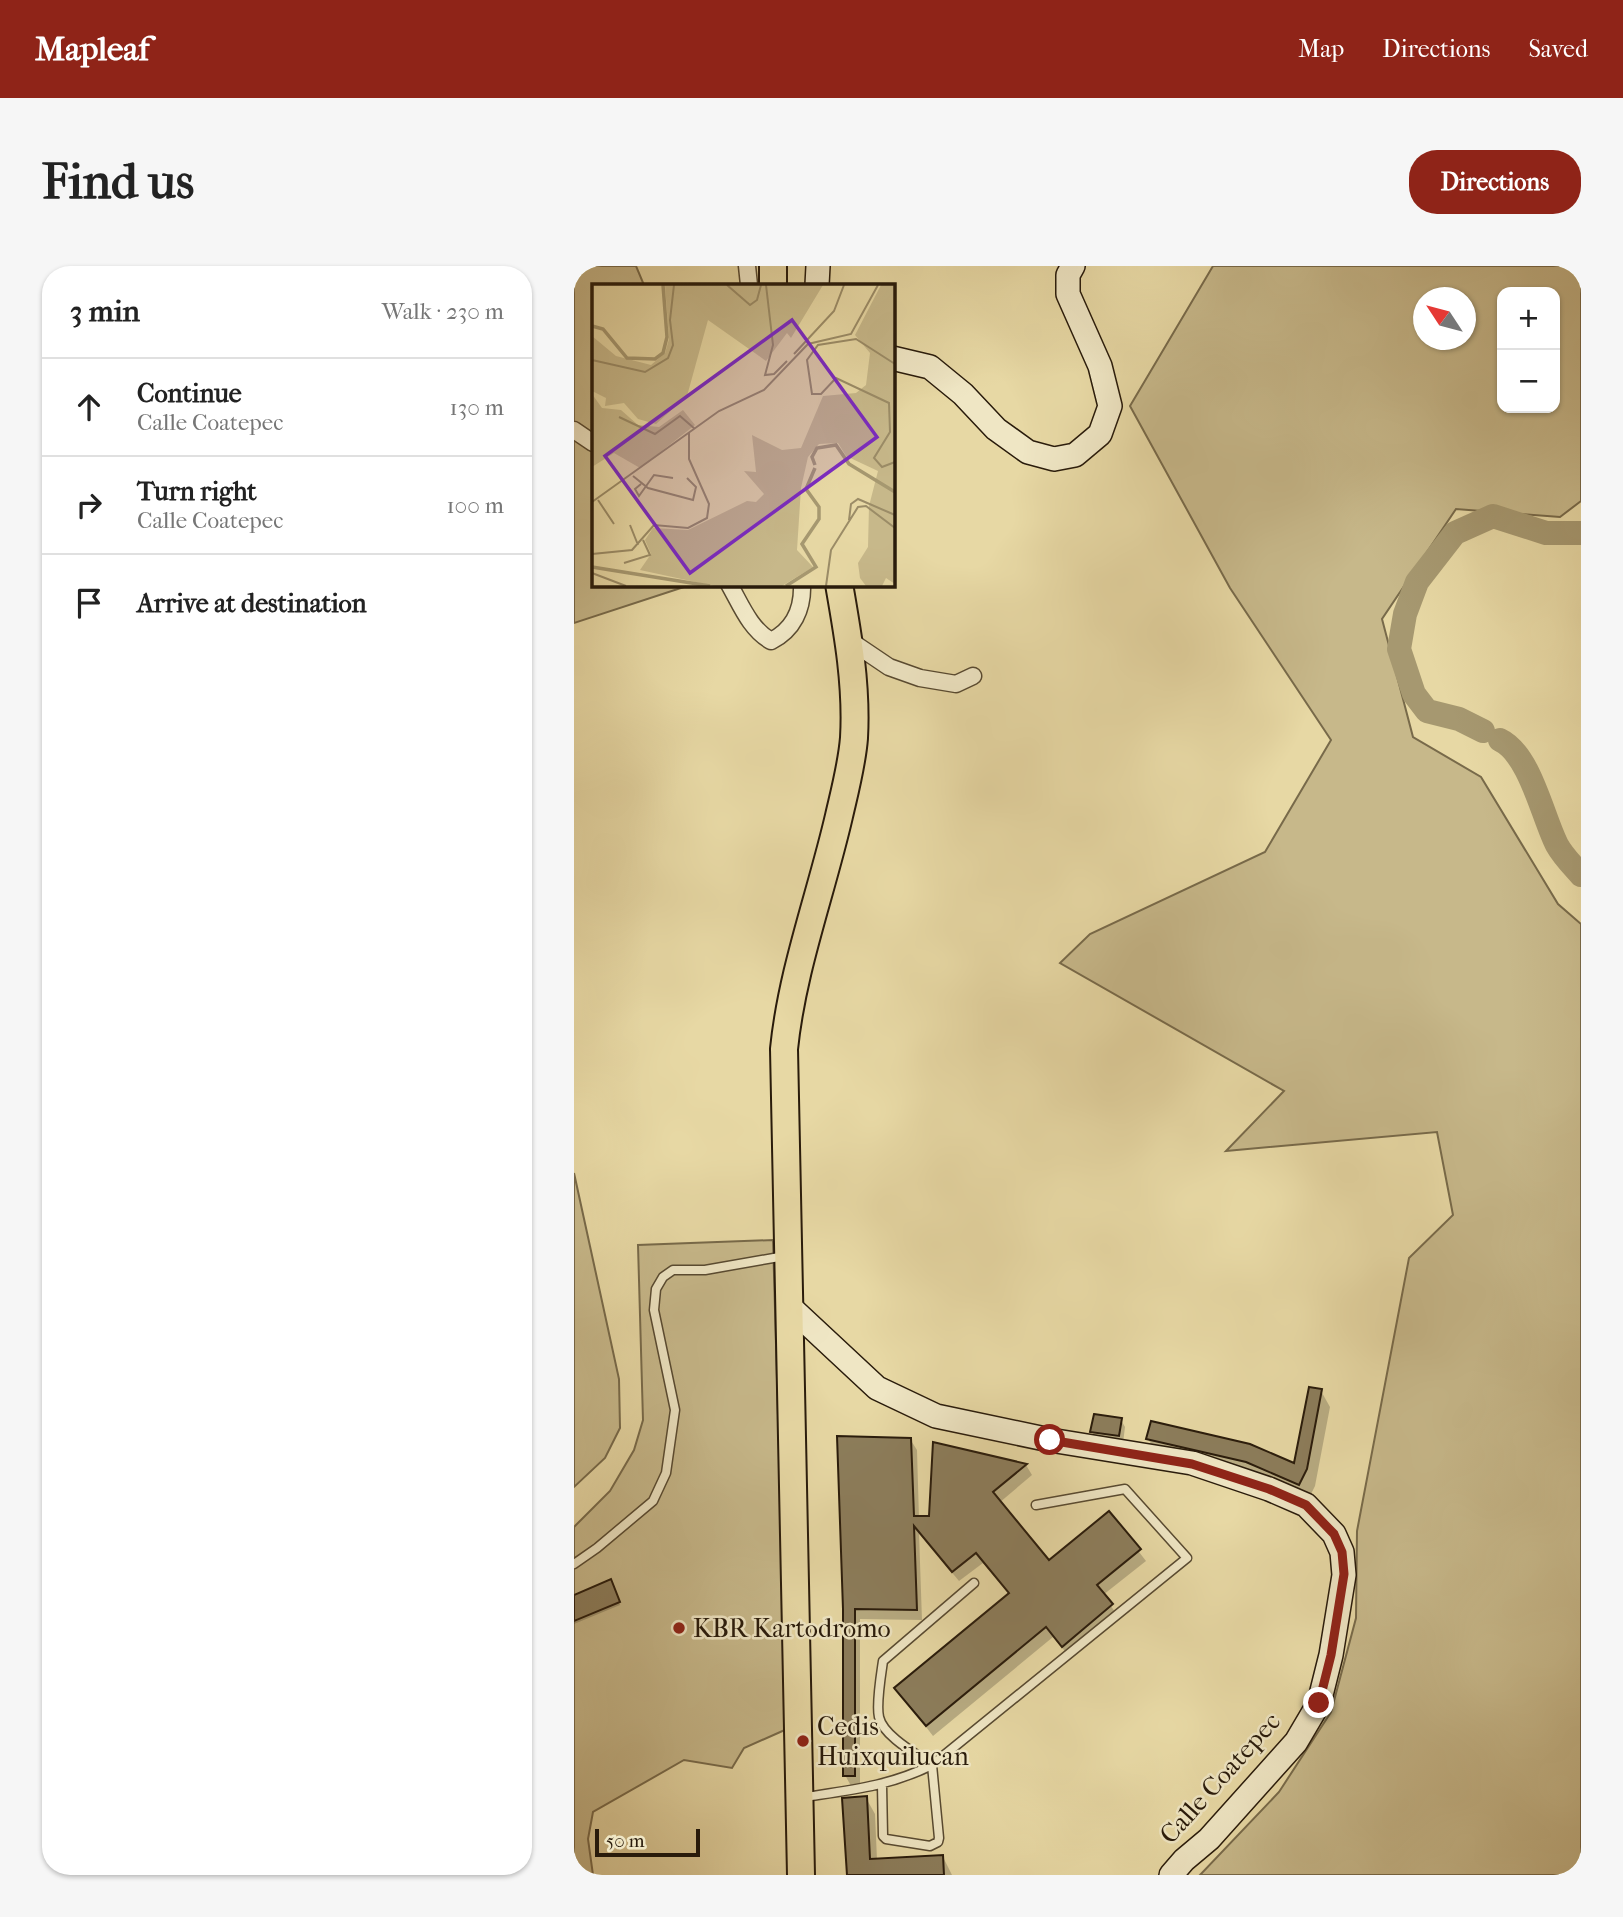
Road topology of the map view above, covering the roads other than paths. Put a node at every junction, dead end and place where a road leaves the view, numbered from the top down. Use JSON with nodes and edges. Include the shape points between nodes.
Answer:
{"nodes":[{"id":1,"x":747,"y":266,"type":"edge"},
{"id":2,"x":773,"y":266,"type":"edge"},
{"id":3,"x":818,"y":266,"type":"edge"},
{"id":4,"x":1073,"y":266,"type":"edge"},
{"id":5,"x":749,"y":284,"type":"edge"},
{"id":6,"x":773,"y":284,"type":"edge"},
{"id":7,"x":817,"y":284,"type":"edge"},
{"id":8,"x":894,"y":358,"type":"edge"},
{"id":9,"x":574,"y":430,"type":"edge"},
{"id":10,"x":592,"y":442,"type":"edge"},
{"id":11,"x":730,"y":586,"type":"edge"},
{"id":12,"x":802,"y":586,"type":"edge"},
{"id":13,"x":839,"y":586,"type":"edge"},
{"id":14,"x":849,"y":640,"type":"junction"},
{"id":15,"x":973,"y":676,"type":"dead end"},
{"id":16,"x":788,"y":1256,"type":"junction"},
{"id":17,"x":789,"y":1306,"type":"junction"},
{"id":18,"x":1036,"y":1504,"type":"dead end"},
{"id":19,"x":574,"y":1564,"type":"edge"},
{"id":20,"x":974,"y":1583,"type":"dead end"},
{"id":21,"x":932,"y":1765,"type":"junction"},
{"id":22,"x":882,"y":1785,"type":"junction"},
{"id":23,"x":799,"y":1798,"type":"junction"},
{"id":24,"x":801,"y":1875,"type":"edge"},
{"id":25,"x":1171,"y":1875,"type":"edge"}],
"edges":[{"from":1,"to":5,"type":"street"},
{"from":2,"to":6,"type":"main road"},
{"from":3,"to":7,"type":"main road"},
{"from":4,"to":8,"type":"main road","via":[[1068,294],[1100,366],[1110,406],[1100,434],[1075,455],[1054,459],[1028,453],[930,367]]},
{"from":9,"to":10,"type":"street"},
{"from":11,"to":12,"type":"street","via":[[750,622],[771,641],[791,627]]},
{"from":13,"to":14,"type":"main road"},
{"from":14,"to":15,"type":"street","via":[[889,667],[920,678],[956,684]]},
{"from":14,"to":16,"type":"main road","via":[[855,708],[849,774],[785,1037]]},
{"from":16,"to":17,"type":"main road"},
{"from":16,"to":19,"type":"lane","via":[[705,1270],[673,1270],[663,1277],[656,1289],[654,1310],[675,1410],[666,1473],[653,1502]]},
{"from":17,"to":23,"type":"main road"},
{"from":17,"to":25,"type":"main road","name":"Calle Coatepec","via":[[877,1388],[936,1416],[1192,1464],[1306,1505],[1334,1534],[1344,1574],[1319,1703],[1296,1742]]},
{"from":18,"to":21,"type":"lane","via":[[1125,1489],[1187,1558]]},
{"from":20,"to":21,"type":"lane","via":[[883,1661],[879,1718],[888,1733]]},
{"from":21,"to":22,"type":"lane"},
{"from":21,"to":22,"type":"lane","via":[[939,1838],[935,1845],[883,1836]]},
{"from":22,"to":23,"type":"lane"},
{"from":23,"to":24,"type":"main road"}]}
